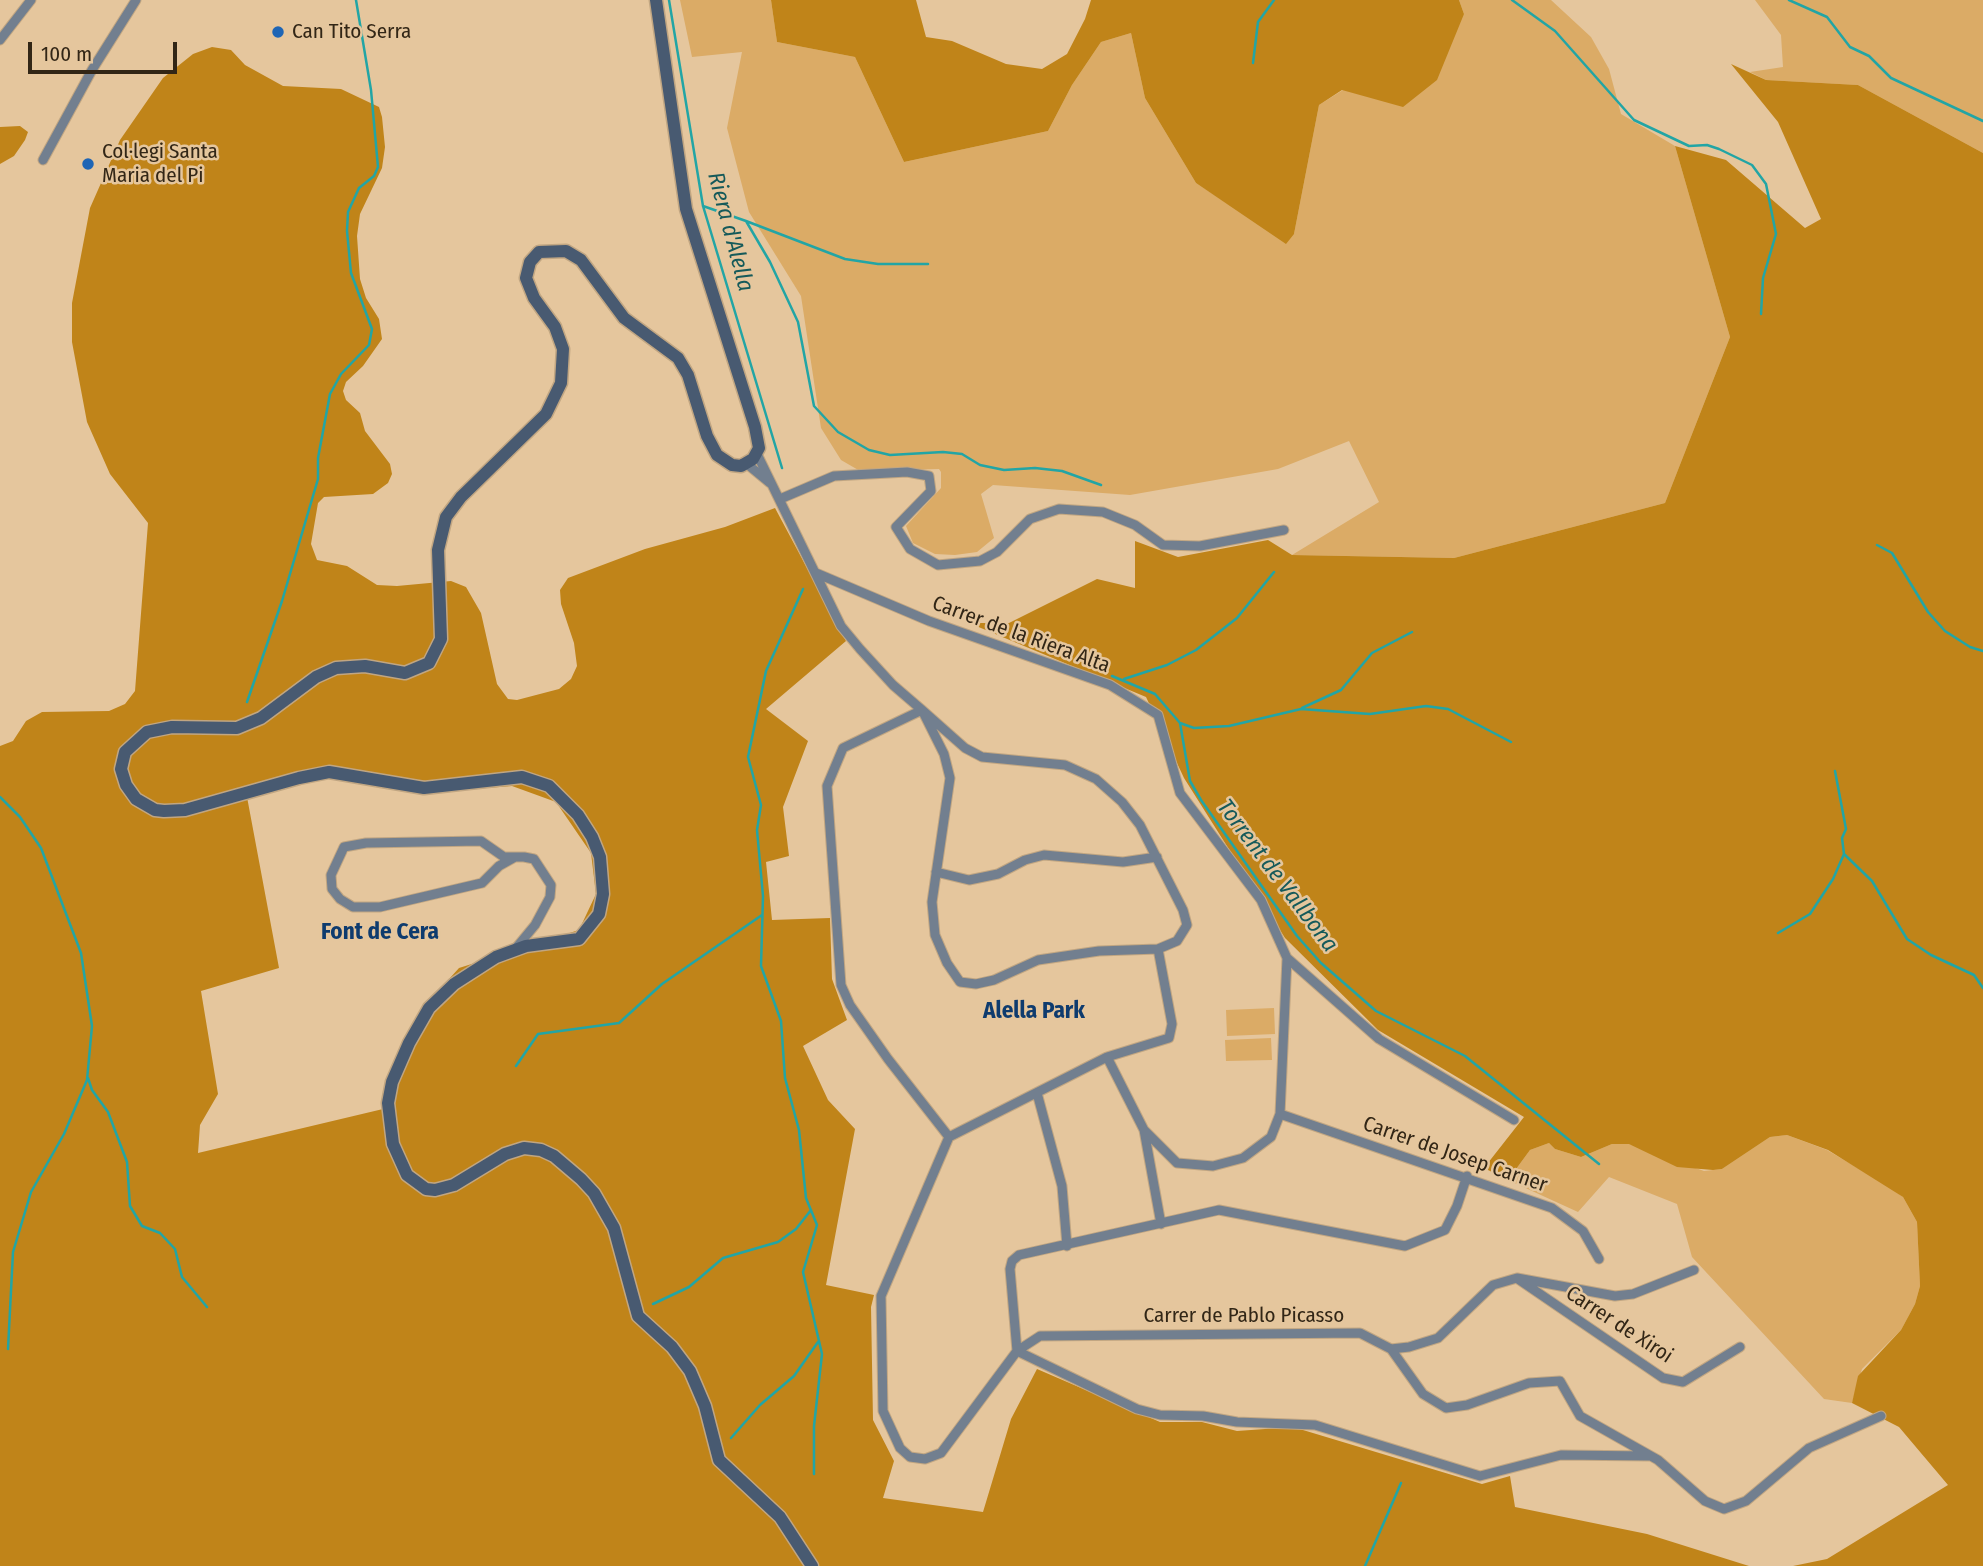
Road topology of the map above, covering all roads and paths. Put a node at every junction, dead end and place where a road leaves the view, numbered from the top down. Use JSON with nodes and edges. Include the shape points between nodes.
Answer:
{"nodes":[{"id":1,"x":31,"y":0,"type":"edge"},
{"id":2,"x":136,"y":0,"type":"edge"},
{"id":3,"x":656,"y":0,"type":"edge"},
{"id":4,"x":0,"y":40,"type":"edge"},
{"id":5,"x":43,"y":160,"type":"dead end"},
{"id":6,"x":757,"y":453,"type":"junction"},
{"id":7,"x":747,"y":464,"type":"junction"},
{"id":8,"x":773,"y":485,"type":"junction"},
{"id":9,"x":780,"y":499,"type":"junction"},
{"id":10,"x":1284,"y":530,"type":"dead end"},
{"id":11,"x":816,"y":573,"type":"junction"},
{"id":12,"x":922,"y":710,"type":"junction"},
{"id":13,"x":515,"y":857,"type":"junction"},
{"id":14,"x":1157,"y":857,"type":"junction"},
{"id":15,"x":936,"y":872,"type":"junction"},
{"id":16,"x":516,"y":948,"type":"junction"},
{"id":17,"x":1158,"y":949,"type":"junction"},
{"id":18,"x":1287,"y":957,"type":"junction"},
{"id":19,"x":1107,"y":1057,"type":"junction"},
{"id":20,"x":1037,"y":1093,"type":"junction"},
{"id":21,"x":1280,"y":1114,"type":"junction"},
{"id":22,"x":1514,"y":1120,"type":"dead end"},
{"id":23,"x":1143,"y":1130,"type":"junction"},
{"id":24,"x":949,"y":1137,"type":"junction"},
{"id":25,"x":1466,"y":1176,"type":"junction"},
{"id":26,"x":1161,"y":1224,"type":"junction"},
{"id":27,"x":1067,"y":1246,"type":"junction"},
{"id":28,"x":1599,"y":1259,"type":"dead end"},
{"id":29,"x":1694,"y":1270,"type":"dead end"},
{"id":30,"x":1517,"y":1278,"type":"junction"},
{"id":31,"x":1741,"y":1347,"type":"dead end"},
{"id":32,"x":1391,"y":1349,"type":"junction"},
{"id":33,"x":1017,"y":1351,"type":"junction"},
{"id":34,"x":1881,"y":1416,"type":"dead end"},
{"id":35,"x":1649,"y":1456,"type":"junction"},
{"id":36,"x":812,"y":1566,"type":"edge"}],
"edges":[{"from":1,"to":4,"type":"street"},
{"from":2,"to":5,"type":"street"},
{"from":3,"to":6,"type":"main road","via":[[686,209],[755,427]]},
{"from":6,"to":7,"type":"main road"},
{"from":6,"to":8,"type":"street"},
{"from":7,"to":8,"type":"street"},
{"from":7,"to":16,"type":"main road","via":[[732,465],[717,455],[678,358],[624,318],[593,272],[575,255],[560,250],[539,252],[530,262],[526,278],[563,349],[561,383],[546,414],[446,517],[438,550],[441,639],[429,663],[405,673],[365,666],[336,668],[247,725],[225,730],[159,729],[140,736],[125,752],[121,769],[130,792],[143,804],[164,811],[185,810],[329,772],[424,788],[476,785],[507,777],[540,781],[556,792],[592,836],[603,873],[602,903],[579,939]]},
{"from":8,"to":9,"type":"street"},
{"from":9,"to":10,"type":"street","via":[[834,476],[929,475],[931,491],[896,527],[910,549],[938,565],[980,561],[997,552],[1030,519],[1059,509],[1103,512],[1135,525],[1163,545],[1200,546]]},
{"from":9,"to":11,"type":"street"},
{"from":11,"to":12,"type":"street","via":[[841,626],[893,685]]},
{"from":11,"to":18,"type":"street","name":"Carrer de la Riera Alta","via":[[929,621],[1110,684],[1158,715],[1180,793],[1261,900]]},
{"from":12,"to":14,"type":"street","via":[[982,757],[1065,765],[1097,779],[1140,825]]},
{"from":12,"to":15,"type":"street","via":[[944,754],[950,778]]},
{"from":12,"to":24,"type":"street","via":[[843,748],[827,786],[841,985],[888,1059]]},
{"from":13,"to":13,"type":"street","via":[[482,883],[380,907],[353,907],[332,890],[331,875],[344,847],[366,843],[481,841],[496,854]]},
{"from":13,"to":16,"type":"street","via":[[534,859],[551,885],[550,897],[535,925]]},
{"from":14,"to":15,"type":"street","via":[[1123,862],[1044,855],[969,880]]},
{"from":14,"to":17,"type":"street","via":[[1187,925],[1177,941]]},
{"from":15,"to":17,"type":"street","via":[[932,902],[935,935],[960,982],[994,980],[1038,960],[1060,956]]},
{"from":16,"to":36,"type":"main road","via":[[454,984],[429,1008],[415,1030],[388,1103],[390,1134],[400,1162],[417,1185],[435,1190],[454,1185],[505,1154],[534,1148],[554,1156],[581,1179],[614,1228],[634,1310],[672,1346],[690,1371],[719,1460],[780,1517]]},
{"from":17,"to":19,"type":"street","via":[[1172,1024],[1170,1038]]},
{"from":18,"to":21,"type":"street","name":"Carrer de la Riera Alta"},
{"from":18,"to":22,"type":"street","via":[[1378,1039]]},
{"from":19,"to":20,"type":"street"},
{"from":19,"to":23,"type":"street"},
{"from":20,"to":24,"type":"street"},
{"from":20,"to":27,"type":"street","via":[[1062,1186]]},
{"from":21,"to":23,"type":"street","via":[[1271,1137],[1243,1158],[1213,1166],[1177,1163]]},
{"from":21,"to":25,"type":"street","name":"Carrer de Josep Carner"},
{"from":23,"to":26,"type":"street"},
{"from":24,"to":33,"type":"street","via":[[881,1296],[883,1411],[900,1448],[910,1457],[925,1459],[941,1453]]},
{"from":25,"to":26,"type":"street","via":[[1445,1230],[1405,1247],[1219,1210]]},
{"from":25,"to":28,"type":"street","name":"Carrer de Josep Carner","via":[[1552,1208],[1583,1231]]},
{"from":26,"to":27,"type":"street"},
{"from":27,"to":33,"type":"street","via":[[1020,1255],[1012,1261]]},
{"from":29,"to":30,"type":"street","via":[[1633,1294],[1615,1296]]},
{"from":30,"to":31,"type":"street","name":"Carrer de Xiroi","via":[[1663,1378],[1683,1382]]},
{"from":30,"to":32,"type":"street","via":[[1493,1285],[1438,1338]]},
{"from":32,"to":33,"type":"street","name":"Carrer de Pablo Picasso","via":[[1360,1333],[1259,1333],[1040,1335]]},
{"from":32,"to":35,"type":"street","via":[[1423,1394],[1446,1408],[1529,1383],[1560,1381],[1580,1416]]},
{"from":33,"to":35,"type":"street","via":[[1137,1409],[1237,1422],[1315,1425],[1480,1476],[1561,1455]]},
{"from":34,"to":35,"type":"street","via":[[1809,1448],[1732,1509],[1704,1501],[1668,1467]]}]}
